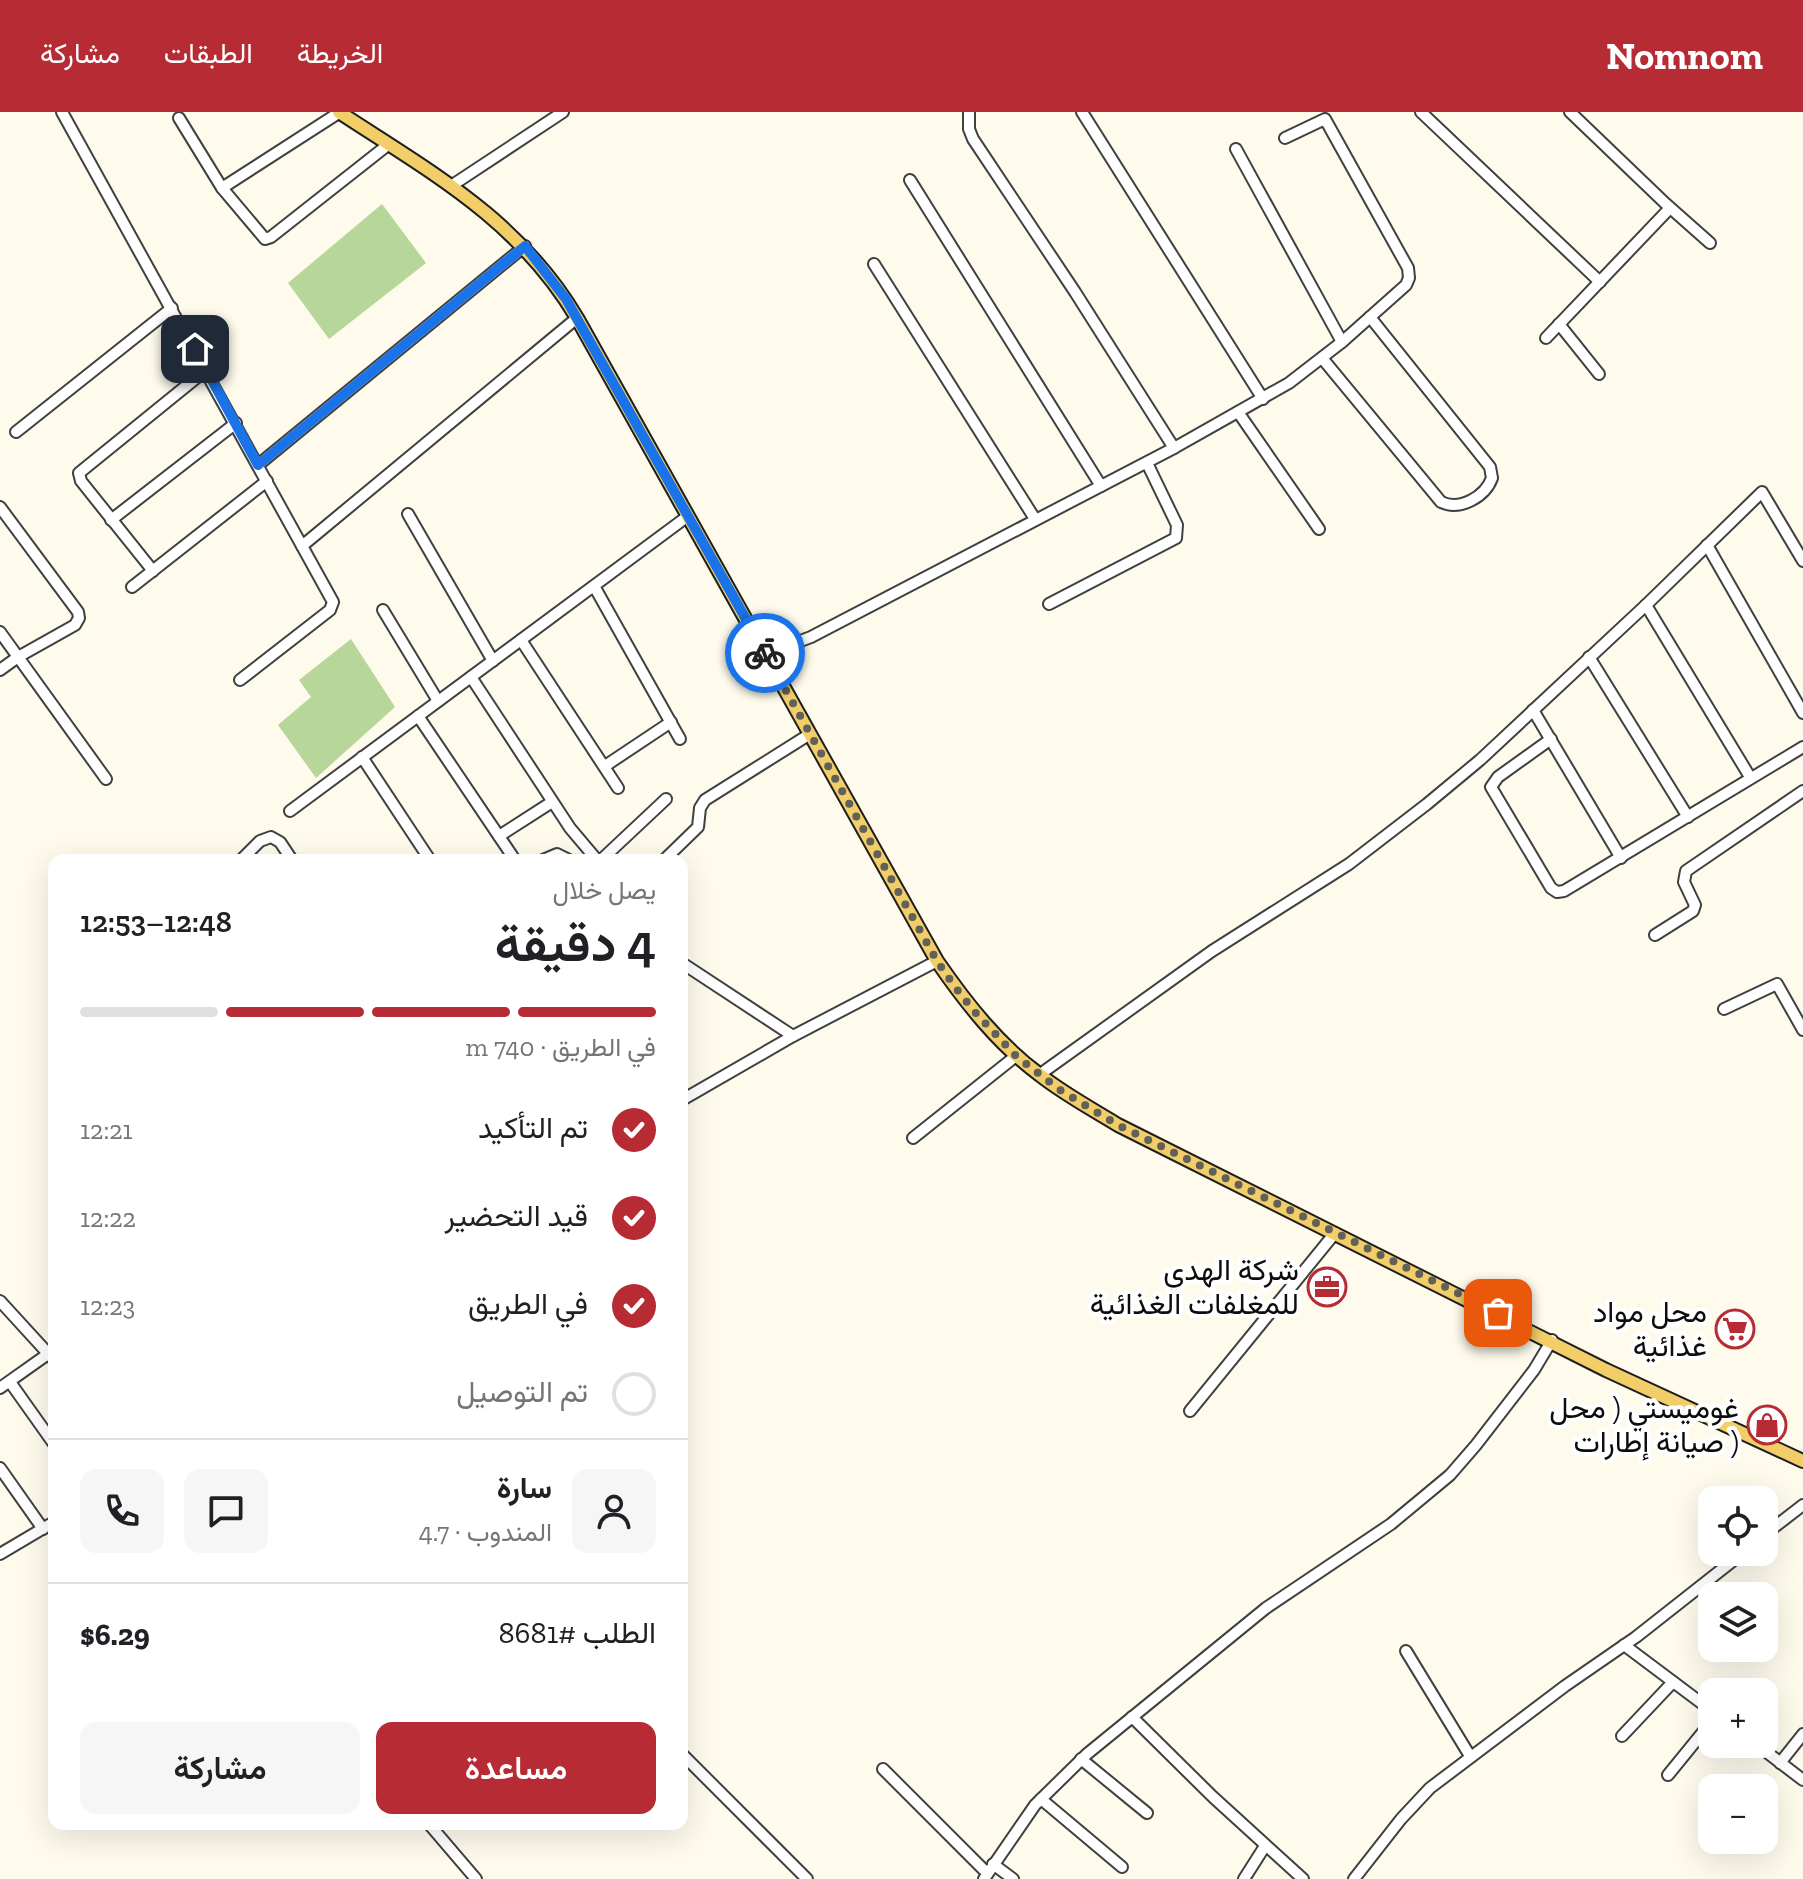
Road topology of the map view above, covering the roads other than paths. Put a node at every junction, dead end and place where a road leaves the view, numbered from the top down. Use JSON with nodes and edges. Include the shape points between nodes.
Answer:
{"nodes":[{"id":1,"x":62,"y":112,"type":"edge"},
{"id":2,"x":339,"y":112,"type":"edge"},
{"id":3,"x":563,"y":112,"type":"edge"},
{"id":4,"x":969,"y":112,"type":"edge"},
{"id":5,"x":1082,"y":112,"type":"edge"},
{"id":6,"x":1421,"y":112,"type":"edge"},
{"id":7,"x":1570,"y":112,"type":"edge"},
{"id":8,"x":1329,"y":115,"type":"edge"},
{"id":9,"x":179,"y":118,"type":"dead end"},
{"id":10,"x":1285,"y":138,"type":"dead end"},
{"id":11,"x":389,"y":144,"type":"junction"},
{"id":12,"x":1236,"y":149,"type":"dead end"},
{"id":13,"x":910,"y":180,"type":"dead end"},
{"id":14,"x":451,"y":186,"type":"junction"},
{"id":15,"x":222,"y":188,"type":"junction"},
{"id":16,"x":1670,"y":208,"type":"junction"},
{"id":17,"x":1710,"y":243,"type":"dead end"},
{"id":18,"x":525,"y":246,"type":"junction"},
{"id":19,"x":874,"y":264,"type":"dead end"},
{"id":20,"x":1600,"y":282,"type":"junction"},
{"id":21,"x":172,"y":308,"type":"junction"},
{"id":22,"x":1370,"y":317,"type":"junction"},
{"id":23,"x":577,"y":318,"type":"junction"},
{"id":24,"x":1559,"y":324,"type":"junction"},
{"id":25,"x":1546,"y":338,"type":"dead end"},
{"id":26,"x":1342,"y":342,"type":"junction"},
{"id":27,"x":1322,"y":358,"type":"junction"},
{"id":28,"x":206,"y":370,"type":"junction"},
{"id":29,"x":1599,"y":374,"type":"dead end"},
{"id":30,"x":1263,"y":399,"type":"junction"},
{"id":31,"x":1238,"y":412,"type":"junction"},
{"id":32,"x":236,"y":423,"type":"junction"},
{"id":33,"x":16,"y":432,"type":"dead end"},
{"id":34,"x":1174,"y":448,"type":"junction"},
{"id":35,"x":1147,"y":463,"type":"junction"},
{"id":36,"x":258,"y":465,"type":"junction"},
{"id":37,"x":267,"y":481,"type":"junction"},
{"id":38,"x":1101,"y":486,"type":"junction"},
{"id":39,"x":0,"y":507,"type":"edge"},
{"id":40,"x":408,"y":514,"type":"dead end"},
{"id":41,"x":688,"y":516,"type":"junction"},
{"id":42,"x":1035,"y":519,"type":"junction"},
{"id":43,"x":111,"y":520,"type":"junction"},
{"id":44,"x":1319,"y":529,"type":"dead end"},
{"id":45,"x":1707,"y":545,"type":"junction"},
{"id":46,"x":302,"y":546,"type":"junction"},
{"id":47,"x":1803,"y":561,"type":"edge"},
{"id":48,"x":153,"y":571,"type":"junction"},
{"id":49,"x":594,"y":586,"type":"junction"},
{"id":50,"x":132,"y":587,"type":"dead end"},
{"id":51,"x":1049,"y":604,"type":"dead end"},
{"id":52,"x":1646,"y":605,"type":"junction"},
{"id":53,"x":383,"y":610,"type":"dead end"},
{"id":54,"x":0,"y":632,"type":"edge"},
{"id":55,"x":521,"y":640,"type":"junction"},
{"id":56,"x":766,"y":654,"type":"junction"},
{"id":57,"x":18,"y":657,"type":"junction"},
{"id":58,"x":1589,"y":657,"type":"junction"},
{"id":59,"x":493,"y":661,"type":"junction"},
{"id":60,"x":0,"y":670,"type":"edge"},
{"id":61,"x":471,"y":677,"type":"junction"},
{"id":62,"x":240,"y":680,"type":"dead end"},
{"id":63,"x":438,"y":701,"type":"junction"},
{"id":64,"x":1533,"y":710,"type":"junction"},
{"id":65,"x":1803,"y":713,"type":"edge"},
{"id":66,"x":418,"y":716,"type":"junction"},
{"id":67,"x":671,"y":722,"type":"junction"},
{"id":68,"x":810,"y":734,"type":"junction"},
{"id":69,"x":680,"y":739,"type":"dead end"},
{"id":70,"x":1551,"y":739,"type":"junction"},
{"id":71,"x":1803,"y":747,"type":"edge"},
{"id":72,"x":362,"y":757,"type":"junction"},
{"id":73,"x":605,"y":766,"type":"junction"},
{"id":74,"x":1750,"y":777,"type":"junction"},
{"id":75,"x":106,"y":779,"type":"dead end"},
{"id":76,"x":618,"y":788,"type":"dead end"},
{"id":77,"x":1803,"y":791,"type":"edge"},
{"id":78,"x":666,"y":799,"type":"dead end"},
{"id":79,"x":552,"y":802,"type":"junction"},
{"id":80,"x":290,"y":811,"type":"dead end"},
{"id":81,"x":1688,"y":817,"type":"junction"},
{"id":82,"x":499,"y":836,"type":"junction"},
{"id":83,"x":247,"y":854,"type":"edge"},
{"id":84,"x":288,"y":854,"type":"edge"},
{"id":85,"x":426,"y":854,"type":"edge"},
{"id":86,"x":511,"y":854,"type":"edge"},
{"id":87,"x":593,"y":854,"type":"edge"},
{"id":88,"x":606,"y":854,"type":"edge"},
{"id":89,"x":670,"y":854,"type":"edge"},
{"id":90,"x":1621,"y":858,"type":"junction"},
{"id":91,"x":1655,"y":935,"type":"dead end"},
{"id":92,"x":937,"y":961,"type":"junction"},
{"id":93,"x":688,"y":967,"type":"edge"},
{"id":94,"x":1724,"y":1009,"type":"dead end"},
{"id":95,"x":1803,"y":1030,"type":"edge"},
{"id":96,"x":793,"y":1036,"type":"junction"},
{"id":97,"x":1016,"y":1056,"type":"junction"},
{"id":98,"x":1039,"y":1075,"type":"junction"},
{"id":99,"x":688,"y":1097,"type":"edge"},
{"id":100,"x":913,"y":1138,"type":"dead end"},
{"id":101,"x":1335,"y":1233,"type":"junction"},
{"id":102,"x":0,"y":1301,"type":"edge"},
{"id":103,"x":4,"y":1314,"type":"edge"},
{"id":104,"x":1552,"y":1340,"type":"junction"},
{"id":105,"x":48,"y":1354,"type":"edge"},
{"id":106,"x":48,"y":1359,"type":"edge"},
{"id":107,"x":5,"y":1385,"type":"edge"},
{"id":108,"x":1190,"y":1411,"type":"dead end"},
{"id":109,"x":48,"y":1437,"type":"edge"},
{"id":110,"x":1803,"y":1461,"type":"edge"},
{"id":111,"x":0,"y":1468,"type":"edge"},
{"id":112,"x":1803,"y":1505,"type":"edge"},
{"id":113,"x":1778,"y":1524,"type":"edge"},
{"id":114,"x":48,"y":1526,"type":"edge"},
{"id":115,"x":43,"y":1529,"type":"junction"},
{"id":116,"x":0,"y":1554,"type":"edge"},
{"id":117,"x":1726,"y":1566,"type":"edge"},
{"id":118,"x":1624,"y":1645,"type":"junction"},
{"id":119,"x":1406,"y":1651,"type":"dead end"},
{"id":120,"x":1673,"y":1682,"type":"junction"},
{"id":121,"x":1698,"y":1701,"type":"edge"},
{"id":122,"x":1132,"y":1717,"type":"junction"},
{"id":123,"x":1803,"y":1734,"type":"edge"},
{"id":124,"x":1622,"y":1736,"type":"dead end"},
{"id":125,"x":1698,"y":1738,"type":"edge"},
{"id":126,"x":1470,"y":1756,"type":"junction"},
{"id":127,"x":1774,"y":1758,"type":"edge"},
{"id":128,"x":1081,"y":1759,"type":"junction"},
{"id":129,"x":688,"y":1760,"type":"edge"},
{"id":130,"x":1780,"y":1763,"type":"junction"},
{"id":131,"x":883,"y":1769,"type":"dead end"},
{"id":132,"x":1668,"y":1775,"type":"dead end"},
{"id":133,"x":1803,"y":1780,"type":"edge"},
{"id":134,"x":1041,"y":1799,"type":"junction"},
{"id":135,"x":1147,"y":1813,"type":"dead end"},
{"id":136,"x":434,"y":1830,"type":"edge"},
{"id":137,"x":1265,"y":1846,"type":"junction"},
{"id":138,"x":1122,"y":1867,"type":"dead end"},
{"id":139,"x":988,"y":1872,"type":"edge"},
{"id":140,"x":476,"y":1879,"type":"edge"},
{"id":141,"x":807,"y":1879,"type":"edge"},
{"id":142,"x":1013,"y":1879,"type":"edge"},
{"id":143,"x":1244,"y":1879,"type":"edge"},
{"id":144,"x":1303,"y":1879,"type":"edge"},
{"id":145,"x":1354,"y":1879,"type":"edge"}],
"edges":[{"from":1,"to":21,"type":"street"},
{"from":2,"to":11,"type":"main road"},
{"from":2,"to":15,"type":"street"},
{"from":3,"to":14,"type":"street"},
{"from":4,"to":34,"type":"street","via":[[973,139]]},
{"from":5,"to":30,"type":"street"},
{"from":6,"to":20,"type":"street"},
{"from":7,"to":16,"type":"street"},
{"from":8,"to":10,"type":"street"},
{"from":8,"to":22,"type":"street","via":[[1408,268],[1406,285]]},
{"from":9,"to":15,"type":"street"},
{"from":11,"to":14,"type":"main road"},
{"from":11,"to":15,"type":"street","via":[[267,239]]},
{"from":12,"to":26,"type":"street"},
{"from":13,"to":38,"type":"street"},
{"from":14,"to":18,"type":"main road"},
{"from":16,"to":17,"type":"street"},
{"from":16,"to":20,"type":"street"},
{"from":18,"to":23,"type":"main road"},
{"from":18,"to":36,"type":"street"},
{"from":19,"to":42,"type":"street"},
{"from":20,"to":24,"type":"street"},
{"from":21,"to":28,"type":"street"},
{"from":21,"to":33,"type":"street"},
{"from":22,"to":26,"type":"street"},
{"from":22,"to":27,"type":"street","via":[[1490,467],[1492,478],[1485,490],[1461,505],[1441,502]]},
{"from":23,"to":41,"type":"main road"},
{"from":23,"to":46,"type":"street"},
{"from":24,"to":25,"type":"street"},
{"from":24,"to":29,"type":"street"},
{"from":26,"to":27,"type":"street"},
{"from":27,"to":30,"type":"street"},
{"from":28,"to":32,"type":"street"},
{"from":28,"to":43,"type":"street","via":[[80,471],[79,479]]},
{"from":30,"to":31,"type":"street"},
{"from":31,"to":34,"type":"street"},
{"from":31,"to":44,"type":"street"},
{"from":32,"to":36,"type":"street"},
{"from":32,"to":43,"type":"street"},
{"from":34,"to":35,"type":"street"},
{"from":35,"to":38,"type":"street"},
{"from":35,"to":51,"type":"street","via":[[1177,525],[1176,538]]},
{"from":36,"to":37,"type":"street"},
{"from":37,"to":46,"type":"street"},
{"from":37,"to":48,"type":"street"},
{"from":38,"to":42,"type":"street"},
{"from":39,"to":57,"type":"street","via":[[79,615],[75,625]]},
{"from":40,"to":59,"type":"street"},
{"from":41,"to":49,"type":"street"},
{"from":41,"to":56,"type":"main road"},
{"from":42,"to":56,"type":"street","via":[[811,637]]},
{"from":43,"to":48,"type":"street"},
{"from":45,"to":47,"type":"street","via":[[1762,492]]},
{"from":45,"to":52,"type":"street"},
{"from":45,"to":65,"type":"street"},
{"from":46,"to":62,"type":"street","via":[[333,607]]},
{"from":48,"to":50,"type":"street"},
{"from":49,"to":55,"type":"street"},
{"from":49,"to":67,"type":"street"},
{"from":52,"to":58,"type":"street"},
{"from":52,"to":74,"type":"street"},
{"from":53,"to":63,"type":"street"},
{"from":54,"to":57,"type":"street"},
{"from":55,"to":59,"type":"street"},
{"from":55,"to":73,"type":"street"},
{"from":56,"to":68,"type":"main road"},
{"from":57,"to":60,"type":"street"},
{"from":57,"to":75,"type":"street"},
{"from":58,"to":64,"type":"street"},
{"from":58,"to":81,"type":"street"},
{"from":59,"to":61,"type":"street"},
{"from":61,"to":63,"type":"street"},
{"from":61,"to":79,"type":"street"},
{"from":63,"to":66,"type":"street"},
{"from":64,"to":70,"type":"street"},
{"from":64,"to":98,"type":"street","via":[[1376,844],[1190,966]]},
{"from":66,"to":72,"type":"street"},
{"from":66,"to":82,"type":"street"},
{"from":67,"to":69,"type":"street"},
{"from":67,"to":73,"type":"street"},
{"from":68,"to":89,"type":"street","via":[[705,800],[698,827]]},
{"from":68,"to":92,"type":"main road"},
{"from":70,"to":90,"type":"street"},
{"from":70,"to":90,"type":"street","via":[[1498,777],[1492,792],[1555,891],[1564,891]]},
{"from":71,"to":74,"type":"street"},
{"from":72,"to":80,"type":"street"},
{"from":72,"to":85,"type":"street"},
{"from":73,"to":76,"type":"street"},
{"from":74,"to":81,"type":"street"},
{"from":77,"to":91,"type":"street","via":[[1686,871],[1693,911]]},
{"from":78,"to":88,"type":"street"},
{"from":79,"to":82,"type":"street"},
{"from":79,"to":87,"type":"street"},
{"from":81,"to":90,"type":"street"},
{"from":82,"to":86,"type":"street"},
{"from":83,"to":84,"type":"street","via":[[271,837]]},
{"from":92,"to":96,"type":"street"},
{"from":92,"to":97,"type":"main road"},
{"from":93,"to":96,"type":"street"},
{"from":94,"to":95,"type":"street","via":[[1777,984]]},
{"from":96,"to":99,"type":"street"},
{"from":97,"to":98,"type":"main road"},
{"from":97,"to":100,"type":"street"},
{"from":98,"to":101,"type":"main road","via":[[1118,1125]]},
{"from":101,"to":104,"type":"main road"},
{"from":101,"to":108,"type":"street"},
{"from":102,"to":103,"type":"street"},
{"from":103,"to":105,"type":"street"},
{"from":104,"to":110,"type":"main road"},
{"from":104,"to":122,"type":"street","via":[[1450,1475],[1391,1524],[1266,1608]]},
{"from":106,"to":107,"type":"street"},
{"from":107,"to":109,"type":"street"},
{"from":111,"to":115,"type":"street"},
{"from":112,"to":113,"type":"street"},
{"from":114,"to":115,"type":"street"},
{"from":115,"to":116,"type":"street"},
{"from":117,"to":118,"type":"street"},
{"from":118,"to":120,"type":"street"},
{"from":118,"to":126,"type":"street"},
{"from":119,"to":126,"type":"street"},
{"from":120,"to":121,"type":"street"},
{"from":120,"to":124,"type":"street"},
{"from":122,"to":128,"type":"street"},
{"from":122,"to":137,"type":"street"},
{"from":123,"to":130,"type":"street"},
{"from":125,"to":132,"type":"street"},
{"from":126,"to":145,"type":"street","via":[[1430,1788]]},
{"from":127,"to":130,"type":"street"},
{"from":128,"to":134,"type":"street"},
{"from":128,"to":135,"type":"street"},
{"from":129,"to":141,"type":"street"},
{"from":130,"to":133,"type":"street"},
{"from":131,"to":139,"type":"street"},
{"from":134,"to":138,"type":"street"},
{"from":134,"to":139,"type":"street"},
{"from":136,"to":140,"type":"street"},
{"from":137,"to":143,"type":"street"},
{"from":137,"to":144,"type":"street"},
{"from":139,"to":142,"type":"street"}]}
